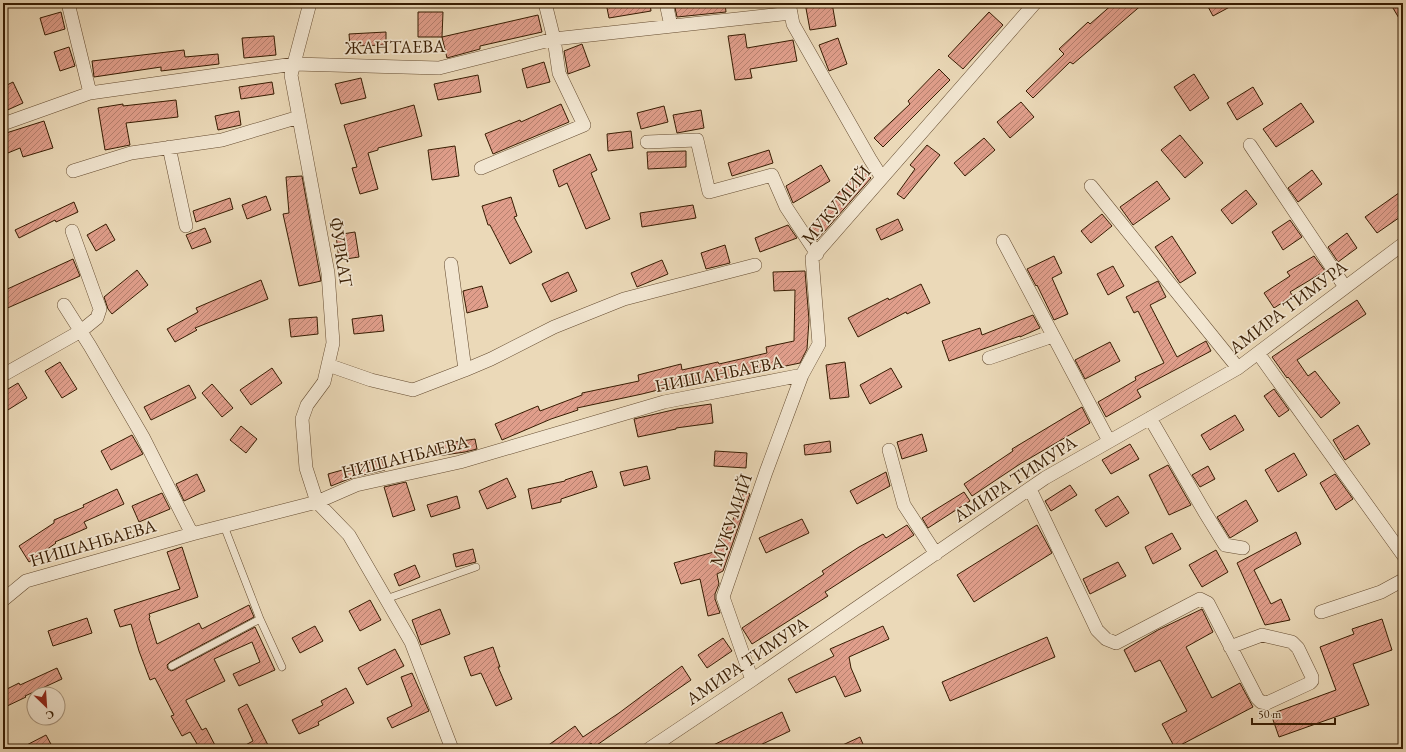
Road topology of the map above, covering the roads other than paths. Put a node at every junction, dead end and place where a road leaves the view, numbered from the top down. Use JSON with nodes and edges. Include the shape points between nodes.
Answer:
{"nodes":[{"id":1,"x":68,"y":3,"type":"edge"},
{"id":2,"x":310,"y":3,"type":"edge"},
{"id":3,"x":545,"y":3,"type":"edge"},
{"id":4,"x":666,"y":3,"type":"edge"},
{"id":5,"x":1035,"y":3,"type":"edge"},
{"id":6,"x":790,"y":8,"type":"edge"},
{"id":7,"x":671,"y":26,"type":"junction"},
{"id":8,"x":554,"y":39,"type":"junction"},
{"id":9,"x":294,"y":64,"type":"junction"},
{"id":10,"x":90,"y":93,"type":"junction"},
{"id":11,"x":299,"y":117,"type":"junction"},
{"id":12,"x":3,"y":124,"type":"edge"},
{"id":13,"x":647,"y":142,"type":"dead end"},
{"id":14,"x":1250,"y":145,"type":"dead end"},
{"id":15,"x":169,"y":147,"type":"junction"},
{"id":16,"x":481,"y":168,"type":"dead end"},
{"id":17,"x":73,"y":171,"type":"dead end"},
{"id":18,"x":882,"y":178,"type":"junction"},
{"id":19,"x":1091,"y":186,"type":"dead end"},
{"id":20,"x":186,"y":226,"type":"dead end"},
{"id":21,"x":72,"y":231,"type":"dead end"},
{"id":22,"x":1003,"y":241,"type":"dead end"},
{"id":23,"x":1403,"y":244,"type":"edge"},
{"id":24,"x":816,"y":254,"type":"junction"},
{"id":25,"x":451,"y":264,"type":"dead end"},
{"id":26,"x":755,"y":265,"type":"dead end"},
{"id":27,"x":1345,"y":287,"type":"junction"},
{"id":28,"x":64,"y":305,"type":"dead end"},
{"id":29,"x":81,"y":331,"type":"junction"},
{"id":30,"x":1053,"y":336,"type":"junction"},
{"id":31,"x":1258,"y":353,"type":"junction"},
{"id":32,"x":989,"y":358,"type":"dead end"},
{"id":33,"x":328,"y":365,"type":"junction"},
{"id":34,"x":1238,"y":368,"type":"junction"},
{"id":35,"x":465,"y":370,"type":"junction"},
{"id":36,"x":3,"y":375,"type":"edge"},
{"id":37,"x":802,"y":375,"type":"junction"},
{"id":38,"x":1150,"y":418,"type":"junction"},
{"id":39,"x":1109,"y":441,"type":"junction"},
{"id":40,"x":889,"y":450,"type":"dead end"},
{"id":41,"x":1030,"y":489,"type":"junction"},
{"id":42,"x":317,"y":502,"type":"junction"},
{"id":43,"x":224,"y":526,"type":"junction"},
{"id":44,"x":192,"y":534,"type":"junction"},
{"id":45,"x":1243,"y":548,"type":"dead end"},
{"id":46,"x":936,"y":554,"type":"junction"},
{"id":47,"x":1403,"y":555,"type":"edge"},
{"id":48,"x":476,"y":567,"type":"dead end"},
{"id":49,"x":1403,"y":580,"type":"edge"},
{"id":50,"x":386,"y":599,"type":"junction"},
{"id":51,"x":3,"y":600,"type":"edge"},
{"id":52,"x":1321,"y":612,"type":"dead end"},
{"id":53,"x":260,"y":619,"type":"junction"},
{"id":54,"x":1230,"y":647,"type":"junction"},
{"id":55,"x":172,"y":666,"type":"dead end"},
{"id":56,"x":282,"y":667,"type":"dead end"},
{"id":57,"x":752,"y":680,"type":"junction"},
{"id":58,"x":452,"y":749,"type":"edge"},
{"id":59,"x":649,"y":749,"type":"edge"}],
"edges":[{"from":1,"to":10,"type":"street"},
{"from":2,"to":9,"type":"street","name":"ФУРКАТ"},
{"from":3,"to":8,"type":"street"},
{"from":4,"to":7,"type":"street"},
{"from":5,"to":18,"type":"street","name":"МУКУМИЙ"},
{"from":6,"to":7,"type":"street","name":"ЖАНТАЕВА"},
{"from":6,"to":18,"type":"street","via":[[793,24]]},
{"from":7,"to":8,"type":"street","name":"ЖАНТАЕВА"},
{"from":8,"to":9,"type":"street","name":"ЖАНТАЕВА","via":[[439,68]]},
{"from":8,"to":16,"type":"street","via":[[559,73],[584,125]]},
{"from":9,"to":10,"type":"street","name":"ЖАНТАЕВА"},
{"from":9,"to":11,"type":"street","name":"ФУРКАТ","via":[[291,75]]},
{"from":10,"to":12,"type":"street","name":"ЖАНТАЕВА"},
{"from":11,"to":15,"type":"street","via":[[222,140]]},
{"from":11,"to":33,"type":"street","name":"ФУРКАТ","via":[[328,273],[333,343]]},
{"from":13,"to":24,"type":"street","via":[[697,140],[709,192],[772,175],[786,207]]},
{"from":14,"to":27,"type":"street"},
{"from":15,"to":17,"type":"street","via":[[131,153]]},
{"from":15,"to":20,"type":"street"},
{"from":18,"to":24,"type":"street","name":"МУКУМИЙ"},
{"from":19,"to":34,"type":"street"},
{"from":21,"to":29,"type":"street","via":[[100,309],[97,318]]},
{"from":22,"to":30,"type":"street"},
{"from":23,"to":27,"type":"street","name":"АМИРА ТИМУРА"},
{"from":24,"to":37,"type":"street","name":"МУКУМИЙ","via":[[812,258],[819,344]]},
{"from":25,"to":35,"type":"street"},
{"from":26,"to":35,"type":"street","via":[[624,299],[554,327]]},
{"from":27,"to":31,"type":"street","name":"АМИРА ТИМУРА"},
{"from":28,"to":29,"type":"street"},
{"from":29,"to":36,"type":"street"},
{"from":29,"to":44,"type":"street","via":[[143,437]]},
{"from":30,"to":32,"type":"street"},
{"from":30,"to":39,"type":"street"},
{"from":31,"to":34,"type":"street","name":"АМИРА ТИМУРА"},
{"from":31,"to":47,"type":"street"},
{"from":33,"to":35,"type":"street","via":[[371,380],[413,390]]},
{"from":33,"to":42,"type":"street","name":"ФУРКАТ","via":[[324,382],[307,405],[302,419],[306,468]]},
{"from":34,"to":38,"type":"street","name":"АМИРА ТИМУРА"},
{"from":37,"to":42,"type":"street","name":"НИШАНБАЕВА","via":[[664,402],[460,462],[356,485]]},
{"from":37,"to":57,"type":"street","name":"МУКУМИЙ","via":[[723,597]]},
{"from":38,"to":39,"type":"street","name":"АМИРА ТИМУРА"},
{"from":38,"to":45,"type":"street","via":[[1225,545]]},
{"from":39,"to":41,"type":"street","name":"АМИРА ТИМУРА"},
{"from":40,"to":46,"type":"street","via":[[904,505]]},
{"from":41,"to":46,"type":"street","name":"АМИРА ТИМУРА"},
{"from":41,"to":54,"type":"street","via":[[1097,630],[1106,639],[1116,643],[1200,599],[1208,603]]},
{"from":42,"to":43,"type":"street","name":"НИШАНБАЕВА"},
{"from":42,"to":50,"type":"street","via":[[349,535]]},
{"from":43,"to":44,"type":"street","name":"НИШАНБАЕВА"},
{"from":43,"to":53,"type":"lane"},
{"from":44,"to":51,"type":"street","name":"НИШАНБАЕВА","via":[[26,580]]},
{"from":46,"to":57,"type":"street","name":"АМИРА ТИМУРА"},
{"from":48,"to":50,"type":"lane"},
{"from":49,"to":52,"type":"street","via":[[1381,592]]},
{"from":50,"to":58,"type":"street","via":[[411,642]]},
{"from":53,"to":55,"type":"lane"},
{"from":53,"to":56,"type":"lane"},
{"from":54,"to":54,"type":"street","via":[[1261,702],[1267,703],[1312,681],[1298,648],[1292,642],[1262,635]]},
{"from":57,"to":59,"type":"street","name":"АМИРА ТИМУРА"}]}
